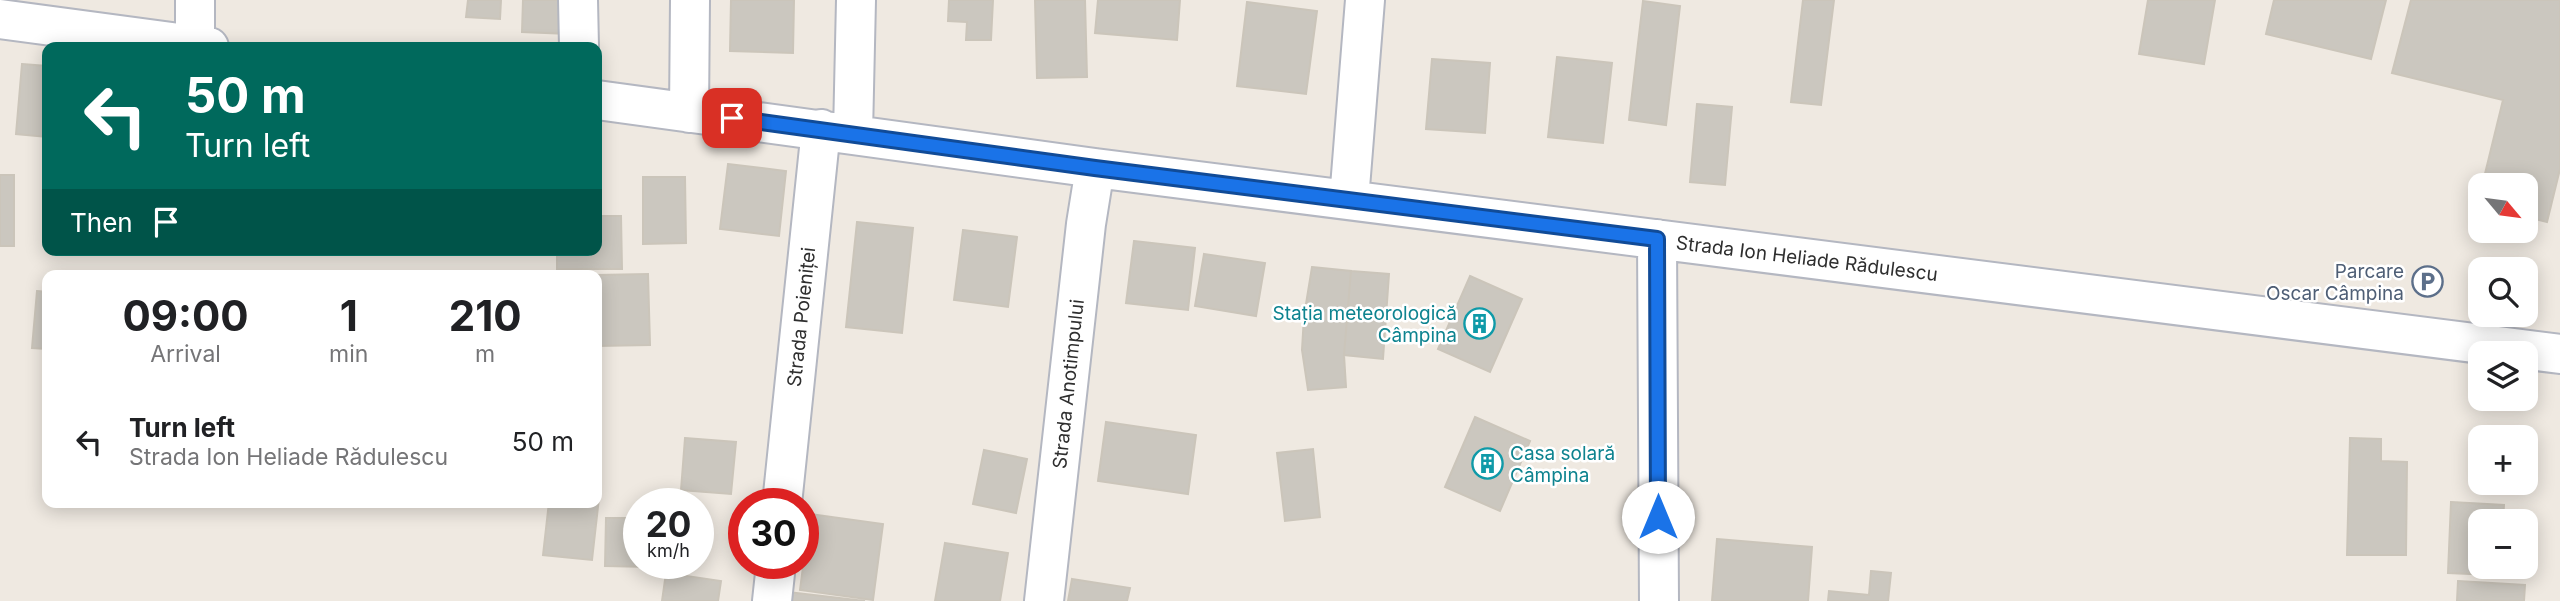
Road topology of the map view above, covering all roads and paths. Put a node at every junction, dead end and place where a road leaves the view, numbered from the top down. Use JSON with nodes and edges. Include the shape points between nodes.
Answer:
{"nodes":[{"id":1,"x":195,"y":0,"type":"edge"},
{"id":2,"x":578,"y":0,"type":"edge"},
{"id":3,"x":690,"y":0,"type":"edge"},
{"id":4,"x":856,"y":0,"type":"edge"},
{"id":5,"x":1365,"y":0,"type":"edge"},
{"id":6,"x":0,"y":19,"type":"edge"},
{"id":7,"x":172,"y":42,"type":"edge"},
{"id":8,"x":201,"y":42,"type":"edge"},
{"id":9,"x":579,"y":42,"type":"edge"},
{"id":10,"x":602,"y":101,"type":"edge"},
{"id":11,"x":689,"y":113,"type":"junction"},
{"id":12,"x":837,"y":132,"type":"junction"},
{"id":13,"x":1095,"y":168,"type":"junction"},
{"id":14,"x":1349,"y":200,"type":"junction"},
{"id":15,"x":1657,"y":239,"type":"junction"},
{"id":16,"x":2560,"y":354,"type":"edge"},
{"id":17,"x":784,"y":488,"type":"edge"},
{"id":18,"x":774,"y":579,"type":"edge"},
{"id":19,"x":772,"y":601,"type":"edge"},
{"id":20,"x":1044,"y":601,"type":"edge"},
{"id":21,"x":1659,"y":601,"type":"edge"}],
"edges":[{"from":1,"to":8,"type":"street"},
{"from":2,"to":9,"type":"street"},
{"from":3,"to":11,"type":"street"},
{"from":4,"to":12,"type":"street","name":"Strada Poieniței"},
{"from":5,"to":14,"type":"street"},
{"from":6,"to":7,"type":"street"},
{"from":10,"to":11,"type":"street","name":"Strada Ion Heliade Rădulescu"},
{"from":11,"to":12,"type":"street","name":"Strada Ion Heliade Rădulescu"},
{"from":12,"to":13,"type":"street","name":"Strada Ion Heliade Rădulescu"},
{"from":12,"to":17,"type":"street","name":"Strada Poieniței"},
{"from":13,"to":14,"type":"street","name":"Strada Ion Heliade Rădulescu"},
{"from":13,"to":20,"type":"street","name":"Strada Anotimpului"},
{"from":14,"to":15,"type":"street","name":"Strada Ion Heliade Rădulescu"},
{"from":15,"to":16,"type":"street","name":"Strada Ion Heliade Rădulescu"},
{"from":15,"to":21,"type":"street"},
{"from":18,"to":19,"type":"street"}]}
